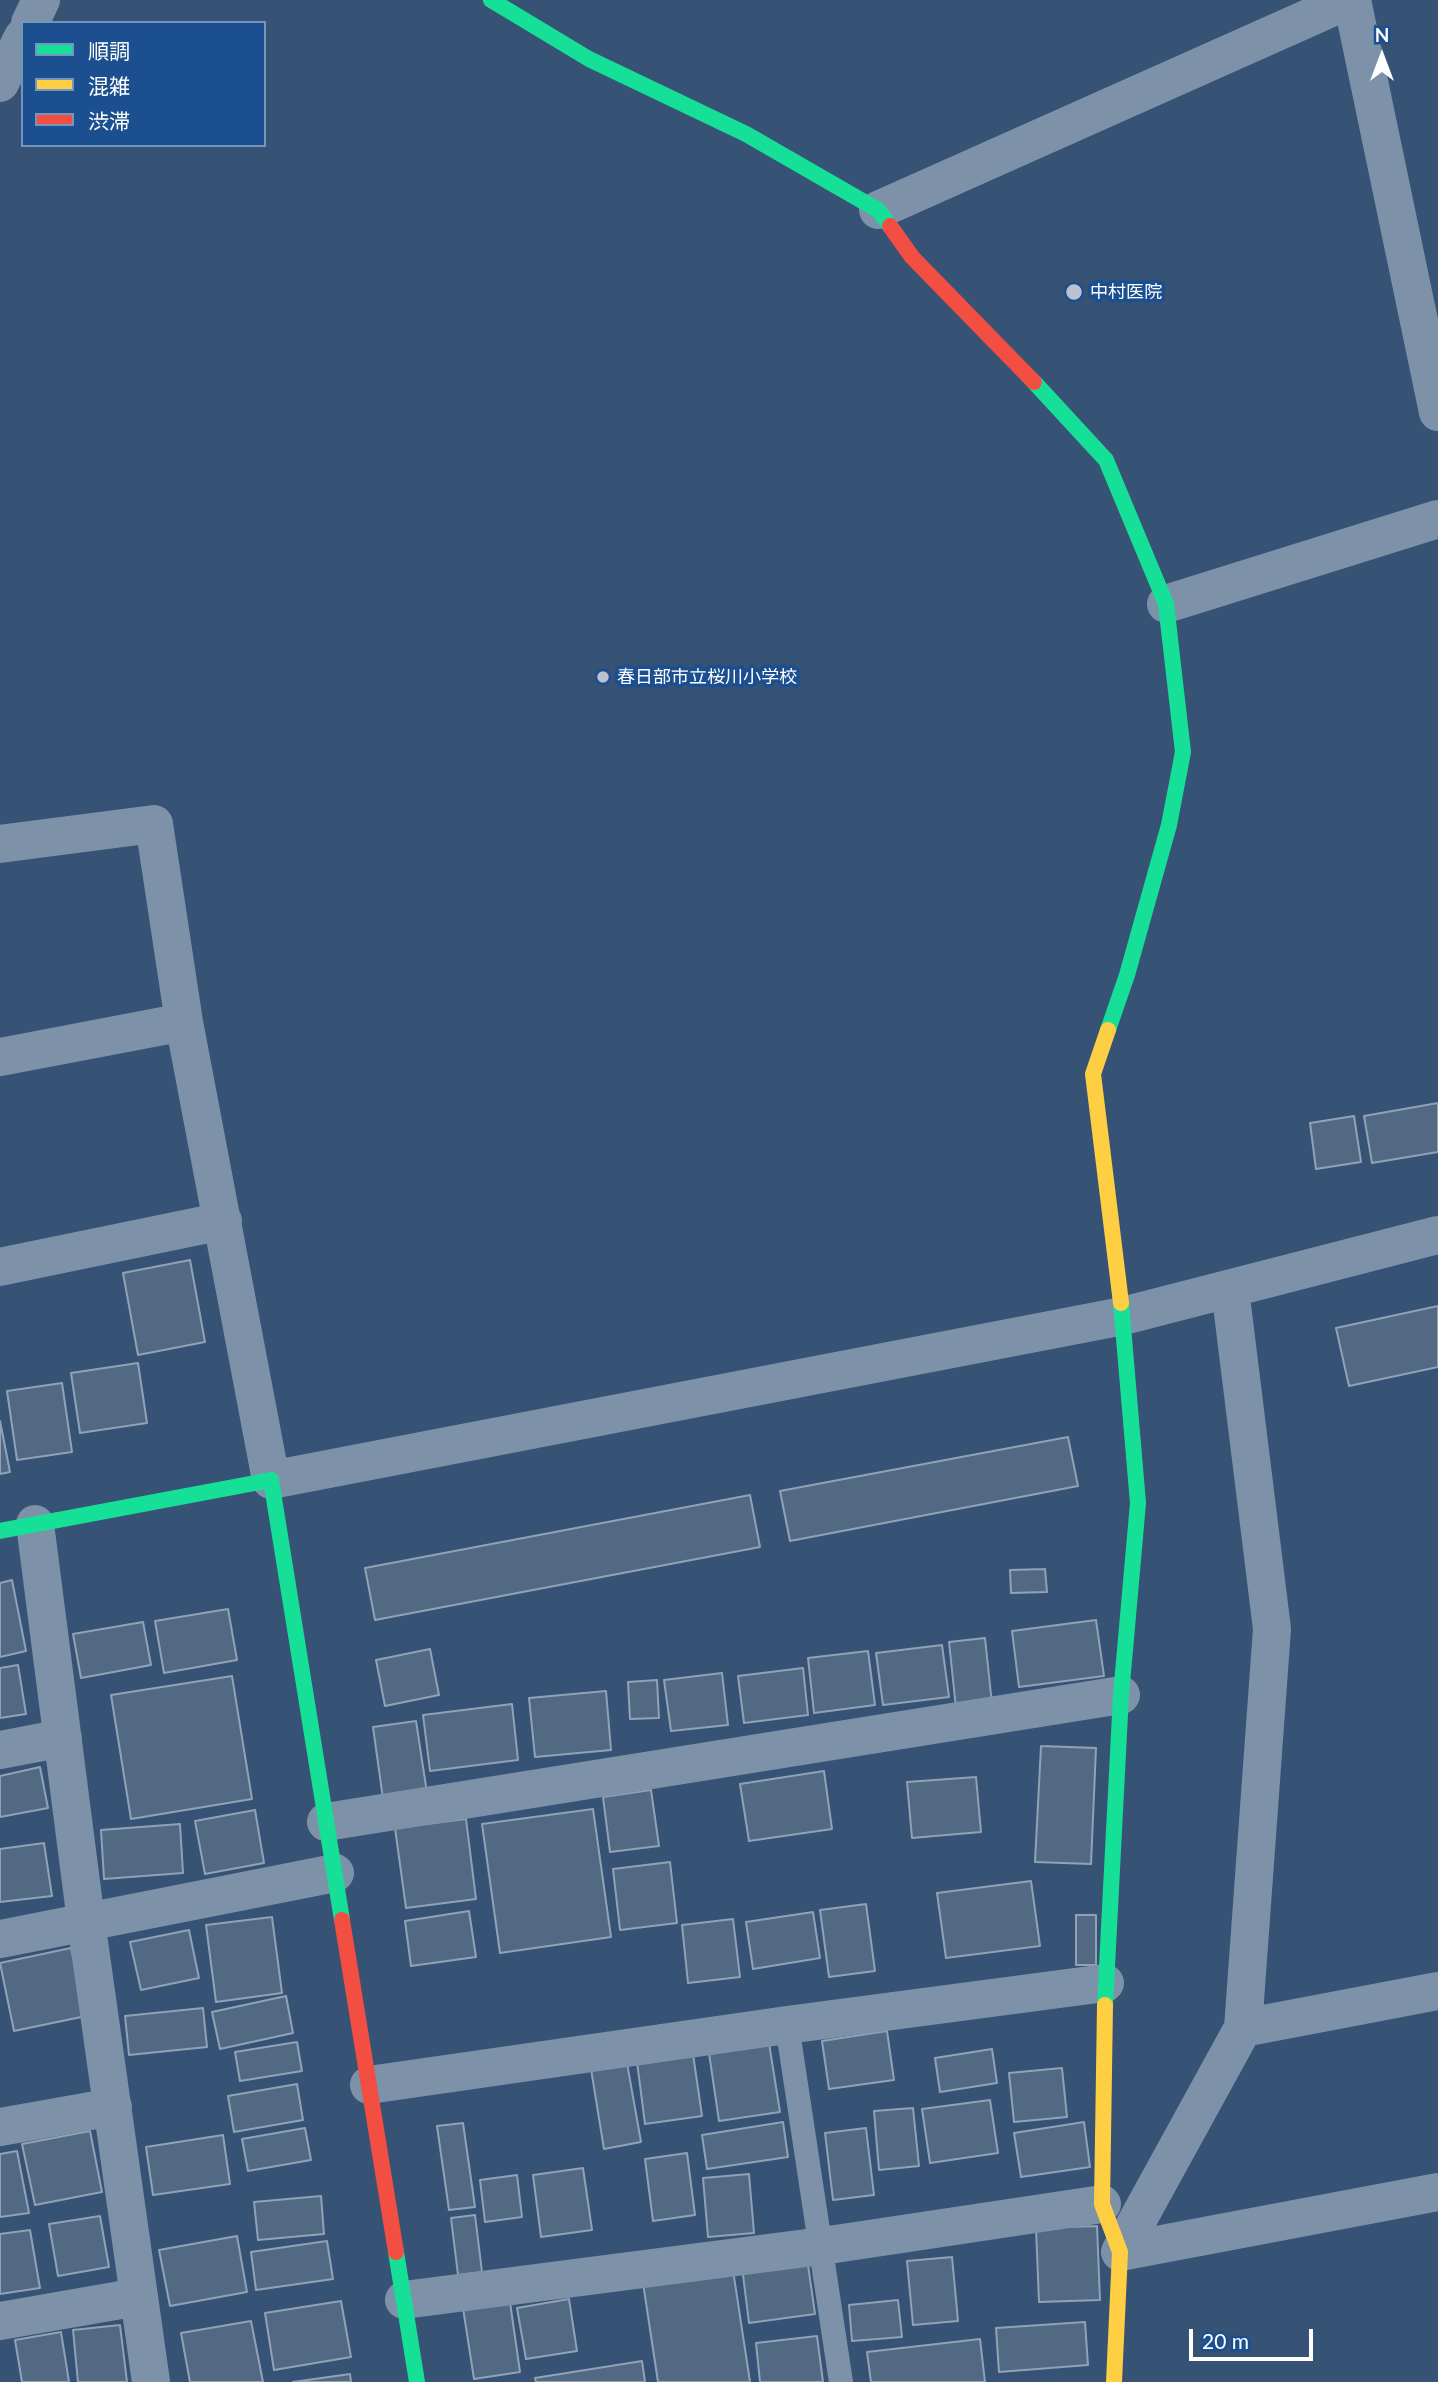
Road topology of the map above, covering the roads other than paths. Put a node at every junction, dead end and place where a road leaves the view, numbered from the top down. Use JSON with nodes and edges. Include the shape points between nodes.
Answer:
{"nodes":[{"id":1,"x":41,"y":0,"type":"edge"},
{"id":2,"x":491,"y":0,"type":"edge"},
{"id":3,"x":1350,"y":0,"type":"edge"},
{"id":4,"x":31,"y":21,"type":"edge"},
{"id":5,"x":21,"y":41,"type":"edge"},
{"id":6,"x":0,"y":83,"type":"edge"},
{"id":7,"x":878,"y":210,"type":"junction"},
{"id":8,"x":1438,"y":412,"type":"edge"},
{"id":9,"x":1438,"y":519,"type":"edge"},
{"id":10,"x":1166,"y":604,"type":"junction"},
{"id":11,"x":0,"y":844,"type":"edge"},
{"id":12,"x":184,"y":1022,"type":"junction"},
{"id":13,"x":0,"y":1057,"type":"edge"},
{"id":14,"x":223,"y":1221,"type":"junction"},
{"id":15,"x":1438,"y":1235,"type":"edge"},
{"id":16,"x":0,"y":1267,"type":"edge"},
{"id":17,"x":1230,"y":1289,"type":"junction"},
{"id":18,"x":1123,"y":1316,"type":"junction"},
{"id":19,"x":271,"y":1480,"type":"junction"},
{"id":20,"x":17,"y":1527,"type":"edge"},
{"id":21,"x":1121,"y":1695,"type":"junction"},
{"id":22,"x":63,"y":1738,"type":"junction"},
{"id":23,"x":0,"y":1750,"type":"edge"},
{"id":24,"x":326,"y":1822,"type":"junction"},
{"id":25,"x":335,"y":1873,"type":"junction"},
{"id":26,"x":86,"y":1921,"type":"junction"},
{"id":27,"x":0,"y":1939,"type":"edge"},
{"id":28,"x":1105,"y":1983,"type":"junction"},
{"id":29,"x":1438,"y":1991,"type":"edge"},
{"id":30,"x":787,"y":2025,"type":"junction"},
{"id":31,"x":1243,"y":2028,"type":"junction"},
{"id":32,"x":369,"y":2085,"type":"junction"},
{"id":33,"x":113,"y":2107,"type":"junction"},
{"id":34,"x":0,"y":2127,"type":"edge"},
{"id":35,"x":1438,"y":2192,"type":"edge"},
{"id":36,"x":1102,"y":2204,"type":"junction"},
{"id":37,"x":822,"y":2246,"type":"junction"},
{"id":38,"x":1120,"y":2252,"type":"junction"},
{"id":39,"x":138,"y":2297,"type":"junction"},
{"id":40,"x":404,"y":2300,"type":"junction"},
{"id":41,"x":0,"y":2321,"type":"edge"},
{"id":42,"x":151,"y":2382,"type":"edge"},
{"id":43,"x":417,"y":2382,"type":"edge"},
{"id":44,"x":841,"y":2382,"type":"edge"},
{"id":45,"x":1114,"y":2382,"type":"edge"}],
"edges":[{"from":1,"to":4,"type":"street"},
{"from":2,"to":7,"type":"street","via":[[589,59],[746,134]]},
{"from":3,"to":7,"type":"street"},
{"from":3,"to":8,"type":"street"},
{"from":5,"to":6,"type":"street"},
{"from":7,"to":10,"type":"street","via":[[912,257],[1106,460]]},
{"from":9,"to":10,"type":"street"},
{"from":10,"to":18,"type":"street","via":[[1183,752],[1169,825],[1131,962],[1093,1074]]},
{"from":11,"to":12,"type":"street","via":[[154,824]]},
{"from":12,"to":13,"type":"street"},
{"from":12,"to":14,"type":"street"},
{"from":14,"to":16,"type":"street"},
{"from":14,"to":19,"type":"street"},
{"from":15,"to":17,"type":"street"},
{"from":17,"to":18,"type":"street"},
{"from":17,"to":31,"type":"street","via":[[1272,1629]]},
{"from":18,"to":19,"type":"street"},
{"from":18,"to":21,"type":"street","via":[[1138,1503]]},
{"from":19,"to":20,"type":"street"},
{"from":19,"to":24,"type":"street"},
{"from":20,"to":22,"type":"street"},
{"from":21,"to":24,"type":"street"},
{"from":21,"to":28,"type":"street"},
{"from":22,"to":23,"type":"street"},
{"from":22,"to":26,"type":"street"},
{"from":24,"to":25,"type":"street"},
{"from":25,"to":26,"type":"street"},
{"from":25,"to":32,"type":"street"},
{"from":26,"to":27,"type":"street"},
{"from":26,"to":33,"type":"street"},
{"from":28,"to":30,"type":"street"},
{"from":28,"to":36,"type":"street"},
{"from":29,"to":31,"type":"street"},
{"from":30,"to":32,"type":"street"},
{"from":30,"to":37,"type":"lane"},
{"from":31,"to":38,"type":"street"},
{"from":32,"to":40,"type":"street"},
{"from":33,"to":34,"type":"street"},
{"from":33,"to":39,"type":"street"},
{"from":35,"to":38,"type":"street"},
{"from":36,"to":37,"type":"street"},
{"from":36,"to":38,"type":"street"},
{"from":37,"to":40,"type":"street"},
{"from":37,"to":44,"type":"lane"},
{"from":38,"to":45,"type":"street"},
{"from":39,"to":41,"type":"street"},
{"from":39,"to":42,"type":"street"},
{"from":40,"to":43,"type":"street"}]}
